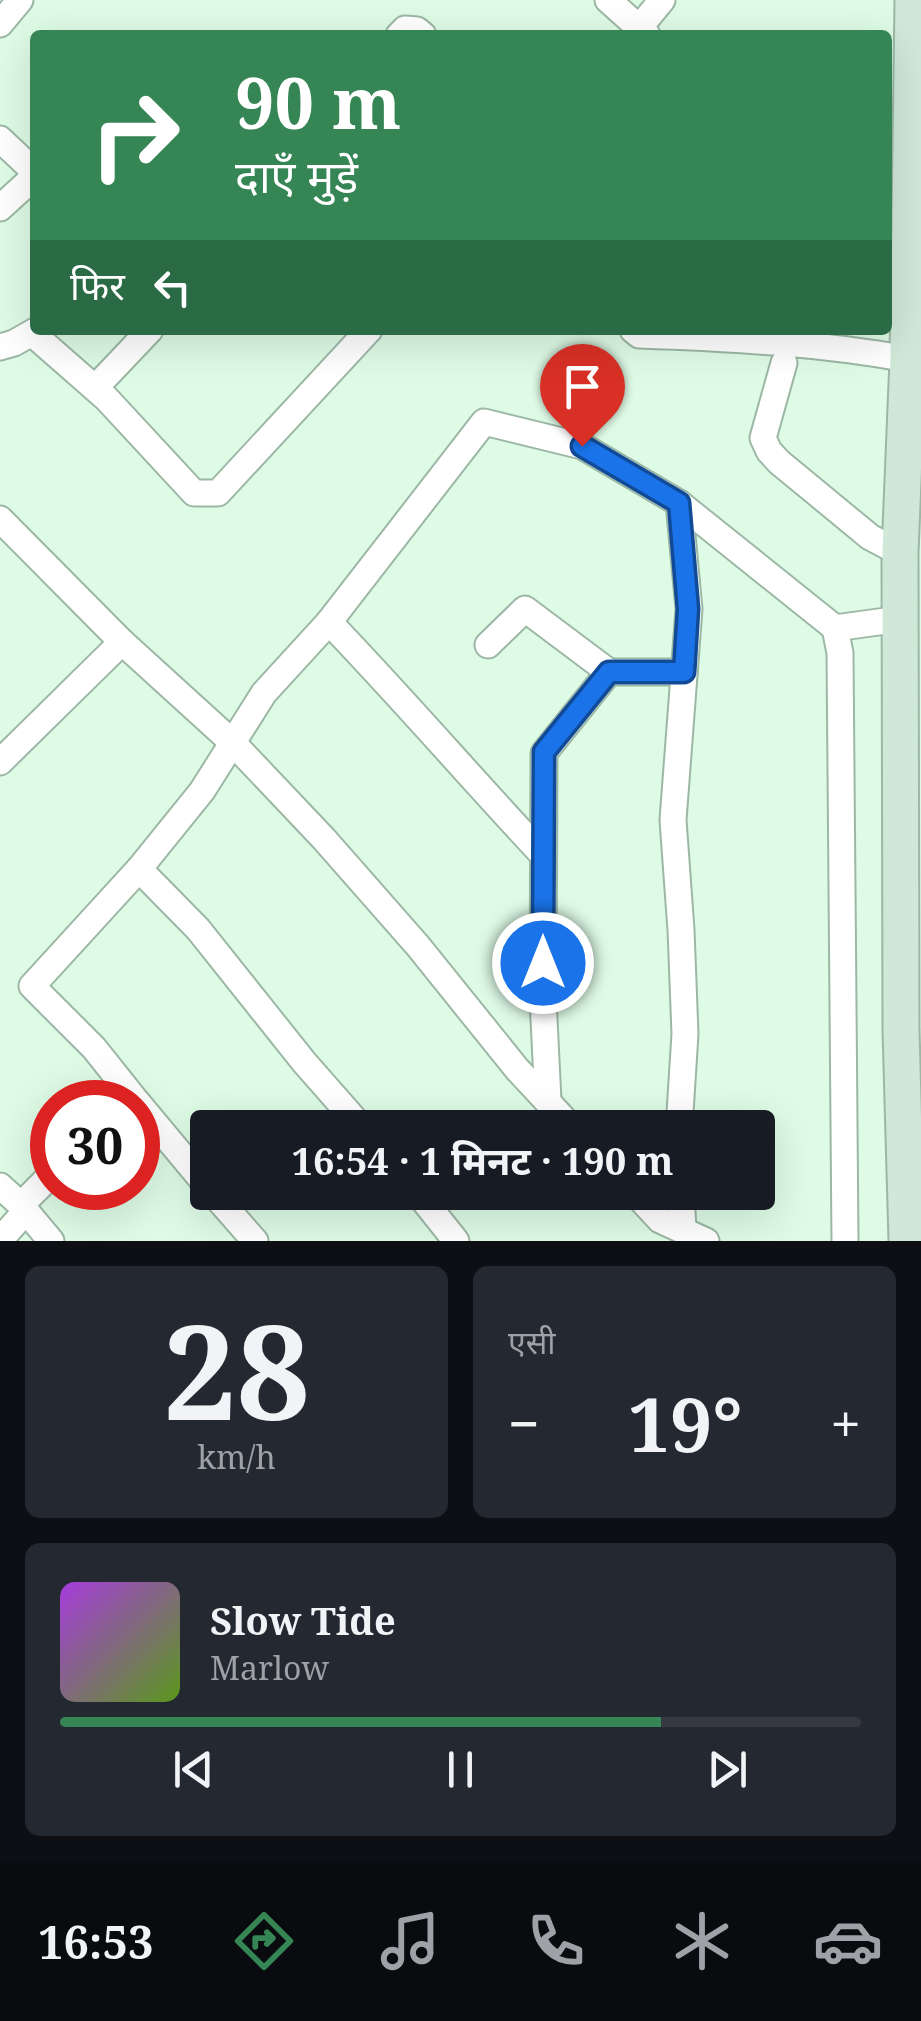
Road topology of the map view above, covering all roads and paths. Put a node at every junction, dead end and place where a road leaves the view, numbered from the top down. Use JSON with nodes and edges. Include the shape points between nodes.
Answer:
{"nodes":[{"id":1,"x":20,"y":0,"type":"edge"},
{"id":2,"x":608,"y":0,"type":"edge"},
{"id":3,"x":662,"y":0,"type":"edge"},
{"id":4,"x":913,"y":0,"type":"edge"},
{"id":5,"x":0,"y":24,"type":"edge"},
{"id":6,"x":642,"y":30,"type":"edge"},
{"id":7,"x":644,"y":30,"type":"edge"},
{"id":8,"x":0,"y":139,"type":"edge"},
{"id":9,"x":30,"y":169,"type":"edge"},
{"id":10,"x":30,"y":179,"type":"edge"},
{"id":11,"x":0,"y":208,"type":"edge"},
{"id":12,"x":30,"y":334,"type":"edge"},
{"id":13,"x":38,"y":335,"type":"edge"},
{"id":14,"x":145,"y":335,"type":"edge"},
{"id":15,"x":364,"y":335,"type":"edge"},
{"id":16,"x":740,"y":335,"type":"edge"},
{"id":17,"x":0,"y":347,"type":"edge"},
{"id":18,"x":915,"y":360,"type":"edge"},
{"id":19,"x":784,"y":363,"type":"dead end"},
{"id":20,"x":95,"y":388,"type":"junction"},
{"id":21,"x":679,"y":503,"type":"junction"},
{"id":22,"x":4,"y":531,"type":"edge"},
{"id":23,"x":900,"y":554,"type":"junction"},
{"id":24,"x":910,"y":618,"type":"edge"},
{"id":25,"x":329,"y":622,"type":"junction"},
{"id":26,"x":835,"y":628,"type":"junction"},
{"id":27,"x":122,"y":642,"type":"junction"},
{"id":28,"x":488,"y":644,"type":"dead end"},
{"id":29,"x":609,"y":672,"type":"junction"},
{"id":30,"x":684,"y":672,"type":"junction"},
{"id":31,"x":232,"y":743,"type":"junction"},
{"id":32,"x":0,"y":762,"type":"edge"},
{"id":33,"x":542,"y":854,"type":"junction"},
{"id":34,"x":139,"y":869,"type":"junction"},
{"id":35,"x":117,"y":1080,"type":"edge"},
{"id":36,"x":548,"y":1101,"type":"junction"},
{"id":37,"x":346,"y":1110,"type":"edge"},
{"id":38,"x":556,"y":1110,"type":"edge"},
{"id":39,"x":680,"y":1110,"type":"edge"},
{"id":40,"x":160,"y":1133,"type":"edge"},
{"id":41,"x":190,"y":1167,"type":"edge"},
{"id":42,"x":0,"y":1186,"type":"edge"},
{"id":43,"x":30,"y":1200,"type":"edge"},
{"id":44,"x":23,"y":1208,"type":"junction"},
{"id":45,"x":228,"y":1210,"type":"edge"},
{"id":46,"x":431,"y":1210,"type":"edge"},
{"id":47,"x":651,"y":1210,"type":"edge"},
{"id":48,"x":686,"y":1210,"type":"edge"},
{"id":49,"x":694,"y":1236,"type":"edge"},
{"id":50,"x":0,"y":1240,"type":"edge"},
{"id":51,"x":51,"y":1241,"type":"edge"},
{"id":52,"x":255,"y":1241,"type":"edge"},
{"id":53,"x":456,"y":1241,"type":"edge"},
{"id":54,"x":844,"y":1241,"type":"edge"},
{"id":55,"x":907,"y":1241,"type":"edge"}],
"edges":[{"from":1,"to":5,"type":"street"},
{"from":2,"to":6,"type":"street"},
{"from":3,"to":7,"type":"street"},
{"from":4,"to":18,"type":"street"},
{"from":8,"to":9,"type":"street"},
{"from":10,"to":11,"type":"street"},
{"from":12,"to":17,"type":"street"},
{"from":13,"to":20,"type":"street"},
{"from":14,"to":20,"type":"street"},
{"from":15,"to":20,"type":"street","via":[[218,492],[194,492]]},
{"from":16,"to":18,"type":"street"},
{"from":18,"to":23,"type":"street"},
{"from":19,"to":23,"type":"street","via":[[763,438],[769,450]]},
{"from":21,"to":25,"type":"street","via":[[582,446],[484,422]]},
{"from":21,"to":26,"type":"street"},
{"from":21,"to":30,"type":"street","via":[[688,609]]},
{"from":22,"to":27,"type":"street"},
{"from":23,"to":24,"type":"street"},
{"from":24,"to":26,"type":"street"},
{"from":24,"to":55,"type":"street","via":[[901,1030]]},
{"from":25,"to":31,"type":"street","via":[[264,694]]},
{"from":25,"to":33,"type":"street"},
{"from":26,"to":54,"type":"street"},
{"from":27,"to":31,"type":"street"},
{"from":27,"to":32,"type":"street"},
{"from":28,"to":29,"type":"street","via":[[525,608]]},
{"from":29,"to":30,"type":"street"},
{"from":29,"to":33,"type":"street","via":[[544,752]]},
{"from":30,"to":39,"type":"street","via":[[673,820],[684,1034]]},
{"from":31,"to":34,"type":"street"},
{"from":31,"to":36,"type":"street","via":[[324,839]]},
{"from":33,"to":36,"type":"street"},
{"from":34,"to":35,"type":"street","via":[[32,986]]},
{"from":34,"to":37,"type":"street","via":[[198,929]]},
{"from":36,"to":38,"type":"street"},
{"from":40,"to":41,"type":"street"},
{"from":42,"to":44,"type":"street"},
{"from":43,"to":44,"type":"street"},
{"from":44,"to":50,"type":"street"},
{"from":44,"to":51,"type":"street"},
{"from":45,"to":52,"type":"street"},
{"from":46,"to":53,"type":"street"},
{"from":47,"to":49,"type":"street"},
{"from":48,"to":49,"type":"street"}]}
